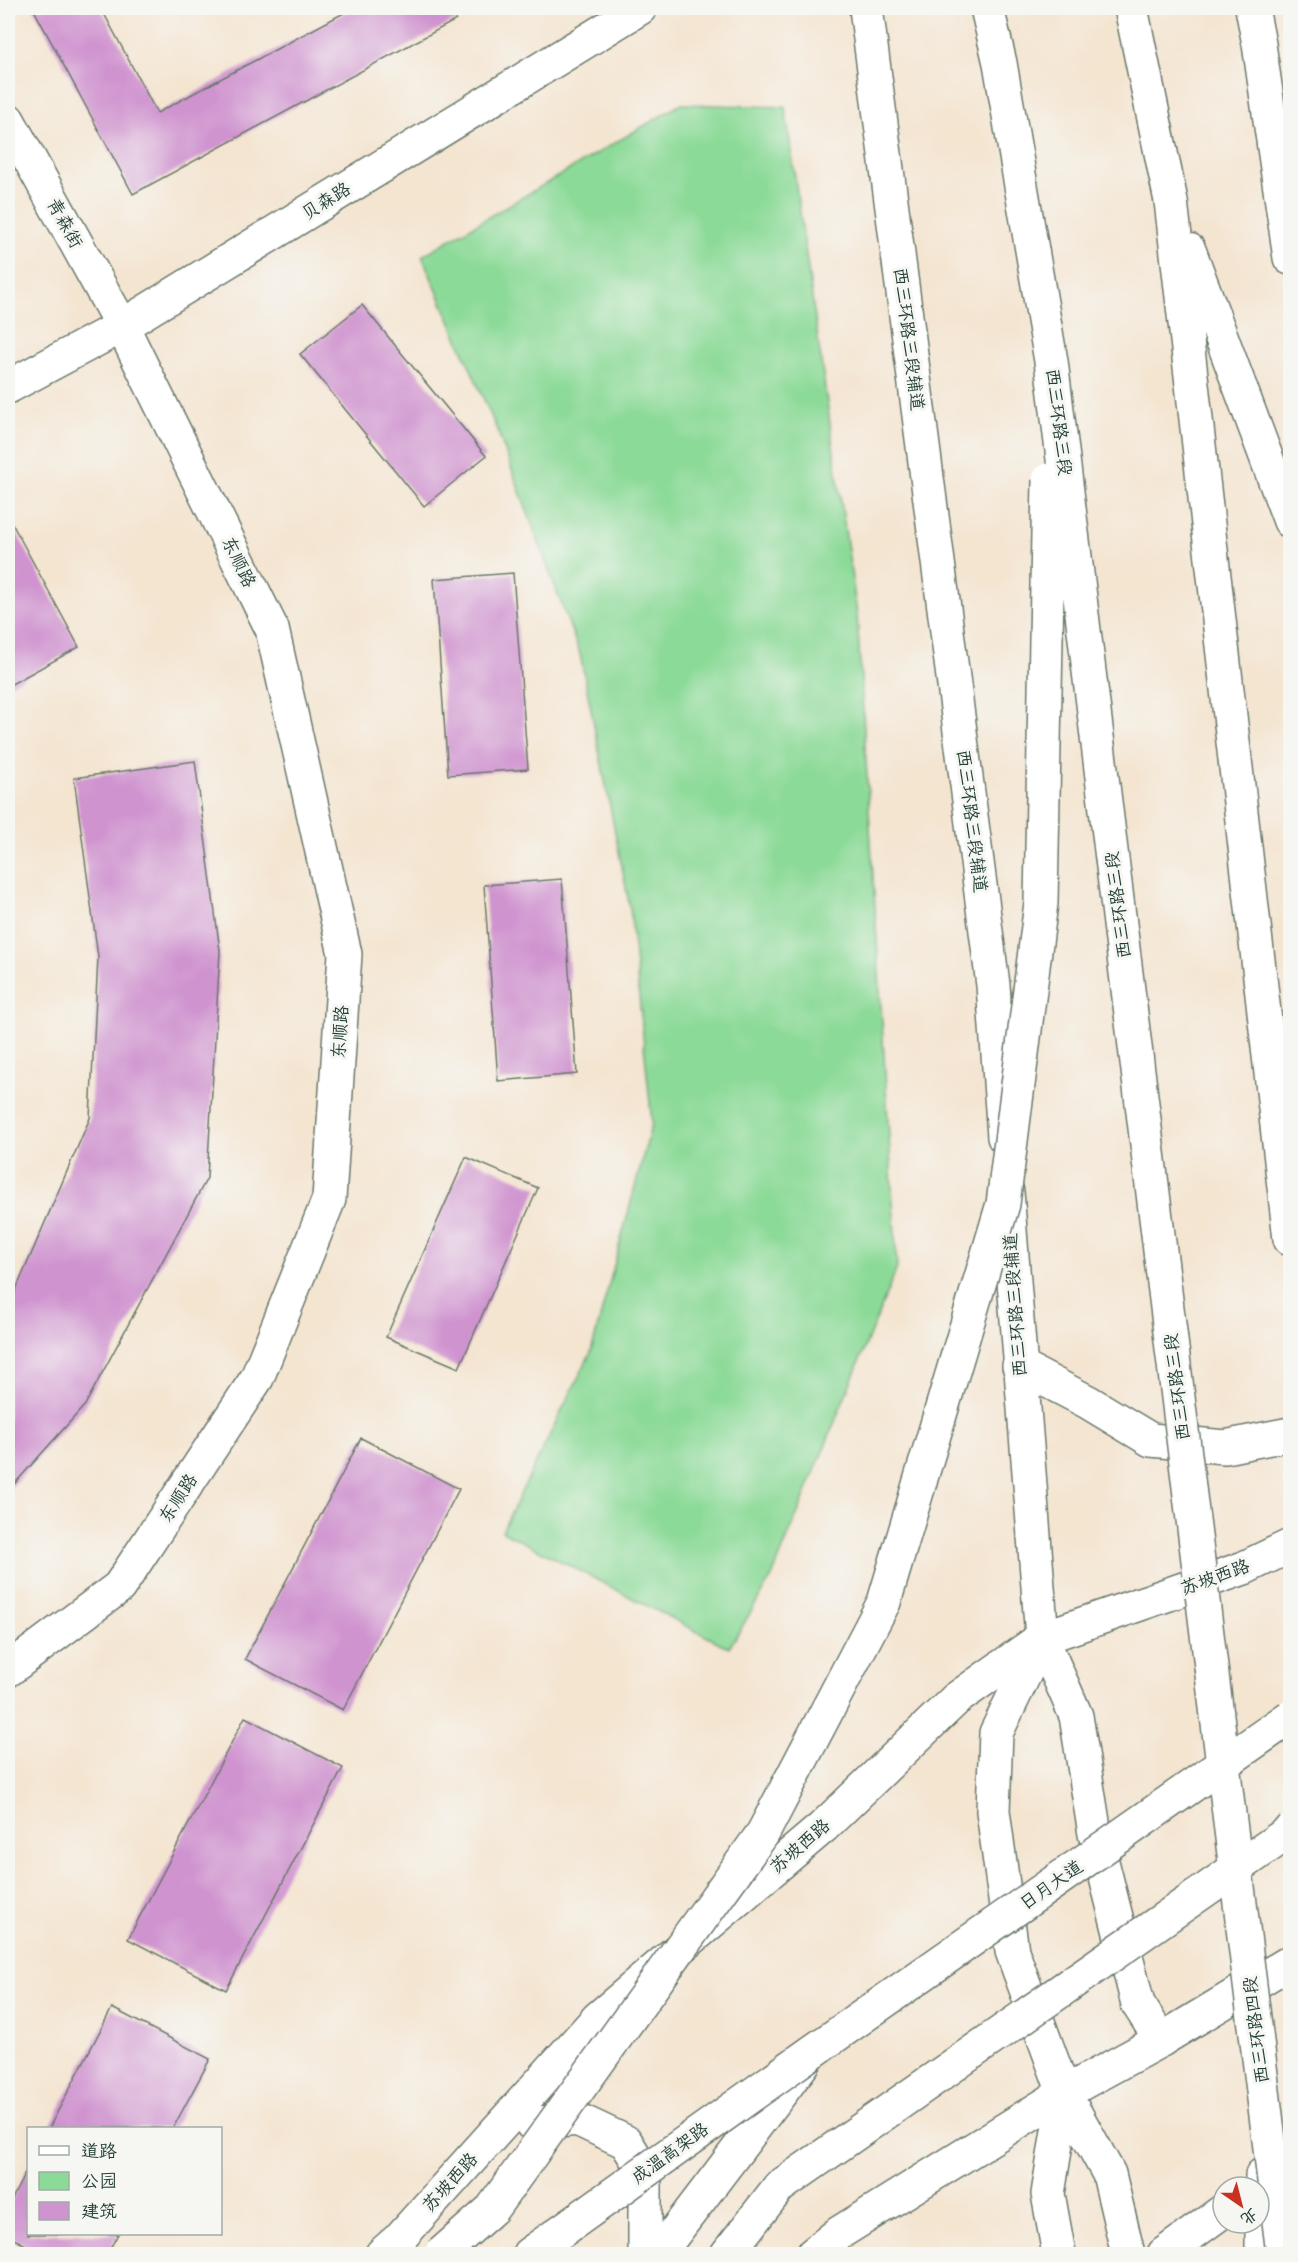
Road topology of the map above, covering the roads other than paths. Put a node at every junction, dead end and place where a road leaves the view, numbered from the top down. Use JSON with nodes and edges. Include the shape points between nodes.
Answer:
{"nodes":[{"id":1,"x":640,"y":8,"type":"edge"},
{"id":2,"x":866,"y":8,"type":"edge"},
{"id":3,"x":987,"y":8,"type":"edge"},
{"id":4,"x":1131,"y":8,"type":"edge"},
{"id":5,"x":1252,"y":8,"type":"edge"},
{"id":6,"x":8,"y":120,"type":"edge"},
{"id":7,"x":1171,"y":201,"type":"junction"},
{"id":8,"x":1290,"y":258,"type":"edge"},
{"id":9,"x":122,"y":326,"type":"junction"},
{"id":10,"x":1051,"y":361,"type":"junction"},
{"id":11,"x":8,"y":387,"type":"edge"},
{"id":12,"x":1290,"y":521,"type":"edge"},
{"id":13,"x":1289,"y":1219,"type":"edge"},
{"id":14,"x":1019,"y":1366,"type":"junction"},
{"id":15,"x":1290,"y":1434,"type":"edge"},
{"id":16,"x":1290,"y":1546,"type":"edge"},
{"id":17,"x":1042,"y":1638,"type":"junction"},
{"id":18,"x":8,"y":1670,"type":"edge"},
{"id":19,"x":1290,"y":1717,"type":"edge"},
{"id":20,"x":1228,"y":1805,"type":"joint"},
{"id":21,"x":1290,"y":1831,"type":"edge"},
{"id":22,"x":1290,"y":1962,"type":"edge"},
{"id":23,"x":1161,"y":2040,"type":"junction"},
{"id":24,"x":812,"y":2052,"type":"junction"},
{"id":25,"x":1263,"y":2086,"type":"junction"},
{"id":26,"x":1064,"y":2093,"type":"junction"},
{"id":27,"x":499,"y":2128,"type":"junction"},
{"id":28,"x":1290,"y":2159,"type":"edge"},
{"id":29,"x":1269,"y":2175,"type":"edge"},
{"id":30,"x":1211,"y":2220,"type":"edge"},
{"id":31,"x":382,"y":2254,"type":"edge"},
{"id":32,"x":441,"y":2254,"type":"edge"},
{"id":33,"x":529,"y":2254,"type":"edge"},
{"id":34,"x":645,"y":2254,"type":"edge"},
{"id":35,"x":663,"y":2254,"type":"edge"},
{"id":36,"x":727,"y":2254,"type":"edge"},
{"id":37,"x":813,"y":2254,"type":"edge"},
{"id":38,"x":1059,"y":2254,"type":"edge"},
{"id":39,"x":1128,"y":2254,"type":"edge"},
{"id":40,"x":1164,"y":2254,"type":"edge"},
{"id":41,"x":1262,"y":2254,"type":"edge"},
{"id":42,"x":1283,"y":2254,"type":"edge"}],
"edges":[{"from":1,"to":9,"type":"main road","name":"贝森路"},
{"from":2,"to":14,"type":"main road","name":"西三环路三段辅道","via":[[993,985]]},
{"from":3,"to":10,"type":"main road","name":"西三环路三段","bridge":true},
{"from":4,"to":7,"type":"main road"},
{"from":5,"to":8,"type":"main road"},
{"from":6,"to":9,"type":"main road","name":"青森街"},
{"from":7,"to":12,"type":"main road"},
{"from":7,"to":13,"type":"main road"},
{"from":9,"to":11,"type":"main road","name":"贝森路"},
{"from":9,"to":18,"type":"main road","name":"东顺路","via":[[272,629],[345,954],[329,1199],[256,1378],[119,1587]]},
{"from":10,"to":20,"type":"main road","name":"西三环路三段","bridge":true},
{"from":10,"to":32,"type":"main road","bridge":true,"via":[[1041,903],[1003,1204],[884,1602],[764,1833],[492,2209]]},
{"from":14,"to":15,"type":"main road","via":[[1151,1440],[1225,1447]]},
{"from":14,"to":17,"type":"main road","name":"西三环路三段辅道"},
{"from":16,"to":17,"type":"main road","name":"苏坡西路","via":[[1244,1568]]},
{"from":17,"to":23,"type":"main road","name":"西三环路三段辅道","via":[[1076,1716],[1095,1834],[1138,2004]]},
{"from":17,"to":26,"type":"main road","via":[[996,1733],[993,1811],[1012,1951]]},
{"from":17,"to":27,"type":"main road","name":"苏坡西路","via":[[956,1699],[824,1827],[598,2018]]},
{"from":19,"to":24,"type":"main road","name":"日月大道","bridge":true},
{"from":20,"to":25,"type":"main road","name":"西三环路四段","bridge":true},
{"from":21,"to":36,"type":"main road","bridge":true,"via":[[779,2187]]},
{"from":22,"to":23,"type":"main road"},
{"from":23,"to":26,"type":"main road"},
{"from":24,"to":33,"type":"main road","name":"成温高架路","bridge":true},
{"from":24,"to":35,"type":"main road","bridge":true,"via":[[666,2244]]},
{"from":25,"to":41,"type":"main road","bridge":true},
{"from":25,"to":42,"type":"main road","name":"西三环路四段","bridge":true},
{"from":26,"to":37,"type":"main road","via":[[840,2233]]},
{"from":26,"to":38,"type":"main road","via":[[1048,2194]]},
{"from":26,"to":39,"type":"main road","via":[[1109,2174]]},
{"from":27,"to":31,"type":"main road","name":"苏坡西路"},
{"from":27,"to":34,"type":"main road","via":[[577,2119],[626,2142],[645,2173]]},
{"from":28,"to":29,"type":"main road"},
{"from":30,"to":40,"type":"main road"}]}
